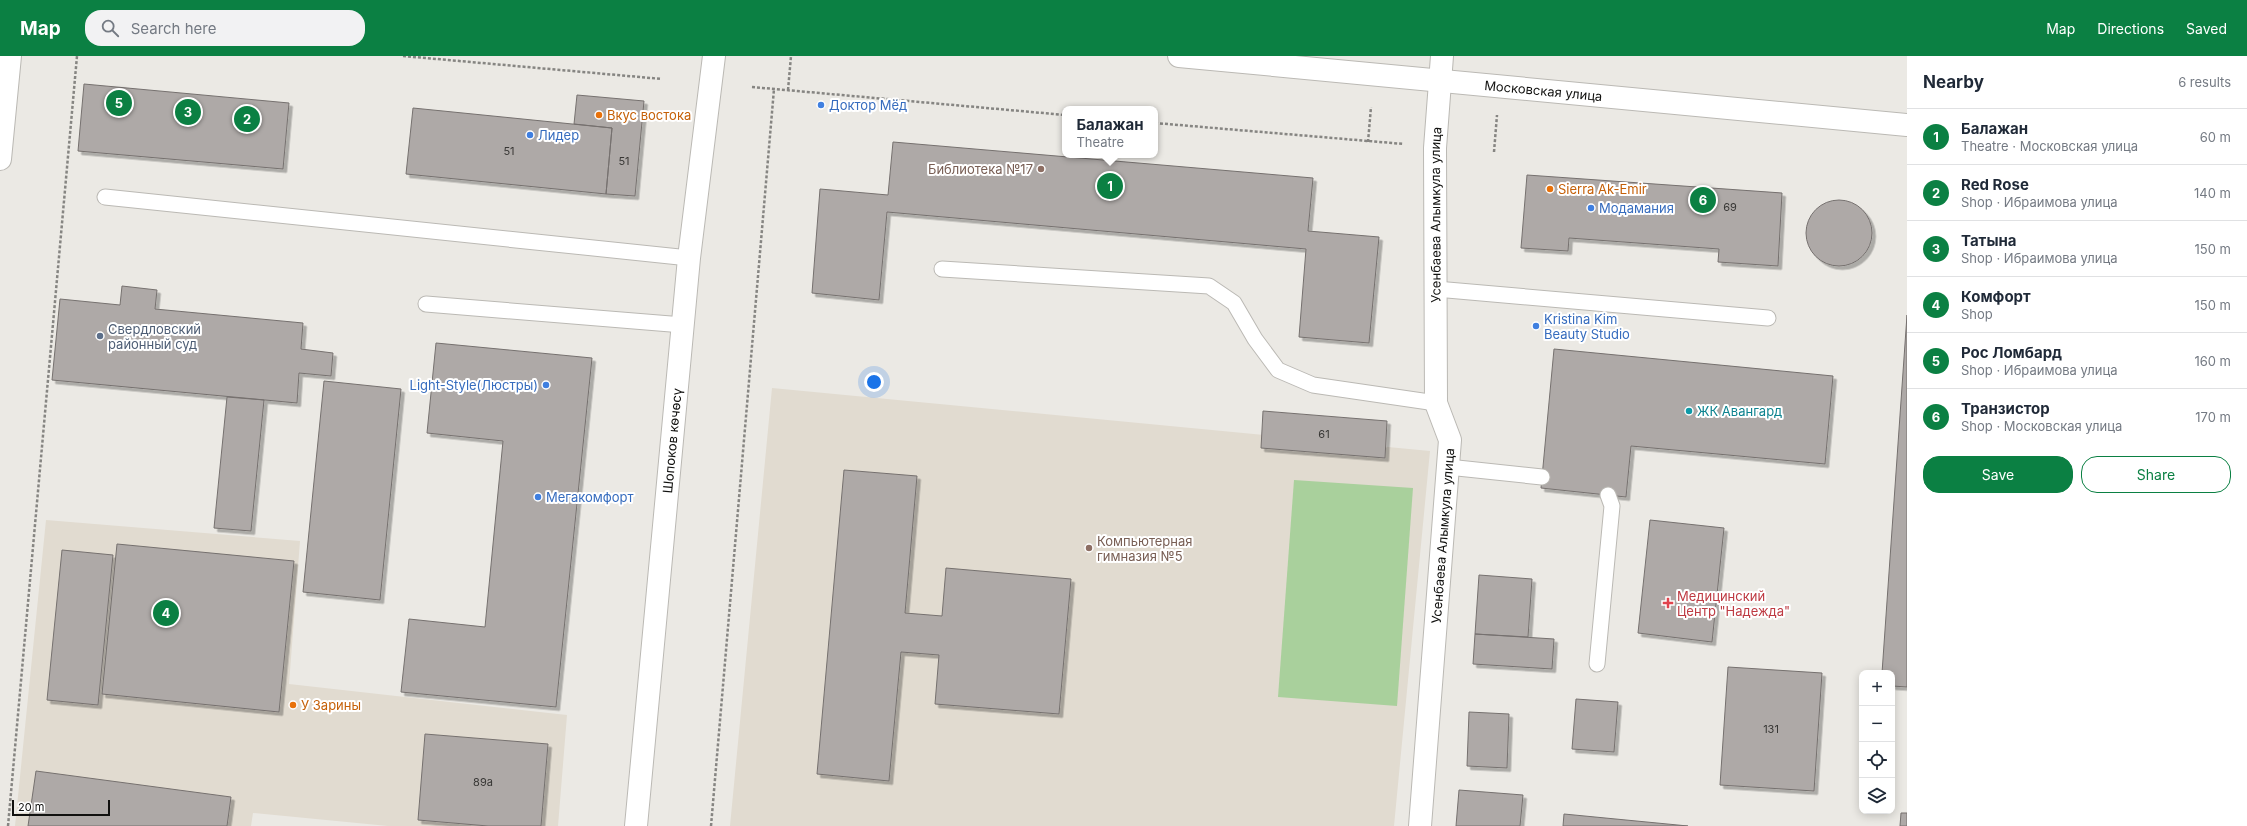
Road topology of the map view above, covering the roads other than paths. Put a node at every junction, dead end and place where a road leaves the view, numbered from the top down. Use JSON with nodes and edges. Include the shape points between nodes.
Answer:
{"nodes":[{"id":1,"x":10,"y":56,"type":"edge"},
{"id":2,"x":714,"y":56,"type":"edge"},
{"id":3,"x":1179,"y":56,"type":"edge"},
{"id":4,"x":1442,"y":56,"type":"edge"},
{"id":5,"x":1440,"y":81,"type":"junction"},
{"id":6,"x":1907,"y":125,"type":"edge"},
{"id":7,"x":0,"y":159,"type":"edge"},
{"id":8,"x":105,"y":197,"type":"dead end"},
{"id":9,"x":689,"y":258,"type":"junction"},
{"id":10,"x":942,"y":270,"type":"dead end"},
{"id":11,"x":1436,"y":289,"type":"junction"},
{"id":12,"x":426,"y":304,"type":"dead end"},
{"id":13,"x":1768,"y":318,"type":"dead end"},
{"id":14,"x":683,"y":325,"type":"junction"},
{"id":15,"x":1436,"y":403,"type":"junction"},
{"id":16,"x":1448,"y":467,"type":"junction"},
{"id":17,"x":1542,"y":478,"type":"dead end"},
{"id":18,"x":1608,"y":495,"type":"dead end"},
{"id":19,"x":1597,"y":664,"type":"dead end"},
{"id":20,"x":636,"y":826,"type":"edge"},
{"id":21,"x":1420,"y":826,"type":"edge"}],
"edges":[{"from":1,"to":7,"type":"street"},
{"from":2,"to":9,"type":"street","name":"Шопоков көчөсү"},
{"from":3,"to":5,"type":"street","name":"Московская улица"},
{"from":4,"to":5,"type":"street","name":"Усенбаева Алымкула улица"},
{"from":5,"to":6,"type":"street","name":"Московская улица"},
{"from":5,"to":11,"type":"street","name":"Усенбаева Алымкула улица","via":[[1435,148]]},
{"from":8,"to":9,"type":"lane"},
{"from":9,"to":14,"type":"street","name":"Шопоков көчөсү"},
{"from":10,"to":15,"type":"lane","via":[[1209,286],[1234,303],[1255,340],[1278,370],[1313,385]]},
{"from":11,"to":13,"type":"lane"},
{"from":11,"to":15,"type":"street","name":"Усенбаева Алымкула улица"},
{"from":12,"to":14,"type":"lane"},
{"from":14,"to":20,"type":"street","name":"Шопоков көчөсү"},
{"from":15,"to":16,"type":"street","name":"Усенбаева Алымкула улица","via":[[1450,440]]},
{"from":16,"to":17,"type":"lane"},
{"from":16,"to":21,"type":"street","name":"Усенбаева Алымкула улица"},
{"from":18,"to":19,"type":"lane","via":[[1612,506]]}]}
